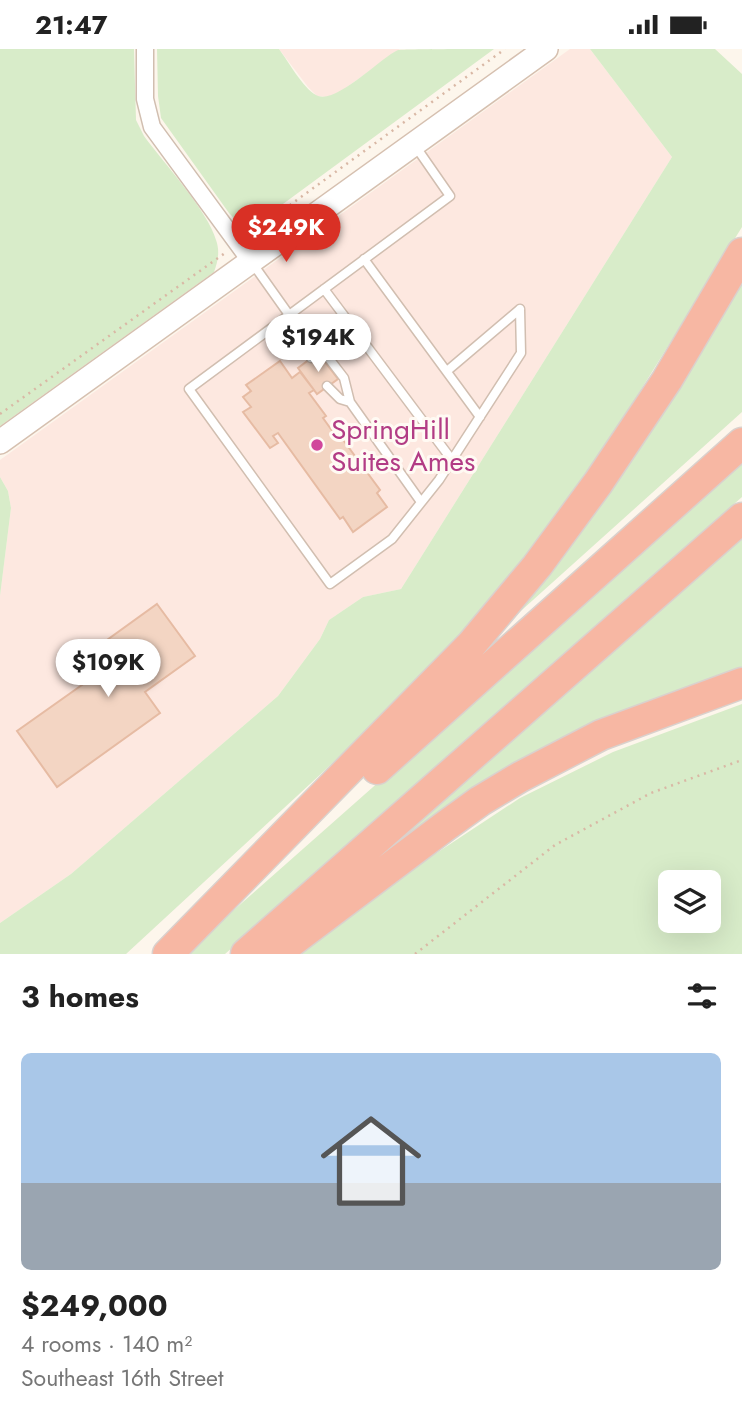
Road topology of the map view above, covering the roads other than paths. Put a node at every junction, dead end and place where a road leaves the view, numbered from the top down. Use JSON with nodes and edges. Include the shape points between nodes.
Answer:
{"nodes":[{"id":1,"x":145,"y":49,"type":"edge"},
{"id":2,"x":546,"y":49,"type":"edge"},
{"id":3,"x":415,"y":144,"type":"junction"},
{"id":4,"x":742,"y":253,"type":"edge"},
{"id":5,"x":364,"y":259,"type":"junction"},
{"id":6,"x":251,"y":262,"type":"junction"},
{"id":7,"x":324,"y":289,"type":"junction"},
{"id":8,"x":289,"y":315,"type":"junction"},
{"id":9,"x":309,"y":343,"type":"junction"},
{"id":10,"x":311,"y":358,"type":"dead end"},
{"id":11,"x":447,"y":371,"type":"junction"},
{"id":12,"x":327,"y":386,"type":"dead end"},
{"id":13,"x":350,"y":402,"type":"junction"},
{"id":14,"x":480,"y":417,"type":"junction"},
{"id":15,"x":0,"y":442,"type":"edge"},
{"id":16,"x":742,"y":443,"type":"edge"},
{"id":17,"x":452,"y":460,"type":"junction"},
{"id":18,"x":421,"y":502,"type":"junction"},
{"id":19,"x":742,"y":518,"type":"edge"},
{"id":20,"x":742,"y":683,"type":"edge"},
{"id":21,"x":168,"y":954,"type":"edge"},
{"id":22,"x":246,"y":954,"type":"edge"},
{"id":23,"x":275,"y":954,"type":"edge"}],
"edges":[{"from":1,"to":6,"type":"street","via":[[145,99],[152,127]]},
{"from":2,"to":3,"type":"main road"},
{"from":3,"to":5,"type":"lane","via":[[450,196]]},
{"from":3,"to":6,"type":"main road"},
{"from":4,"to":21,"type":"highway","via":[[667,380],[537,566],[471,645]]},
{"from":5,"to":7,"type":"lane"},
{"from":5,"to":11,"type":"lane"},
{"from":6,"to":8,"type":"lane"},
{"from":6,"to":15,"type":"main road"},
{"from":7,"to":8,"type":"lane"},
{"from":7,"to":17,"type":"lane"},
{"from":8,"to":9,"type":"lane"},
{"from":8,"to":18,"type":"lane","via":[[189,389],[330,584],[392,539]]},
{"from":9,"to":10,"type":"lane"},
{"from":9,"to":13,"type":"lane","via":[[324,352],[344,378]]},
{"from":11,"to":14,"type":"lane"},
{"from":11,"to":14,"type":"lane","via":[[520,309],[522,353]]},
{"from":12,"to":13,"type":"lane"},
{"from":13,"to":18,"type":"lane"},
{"from":14,"to":17,"type":"lane"},
{"from":16,"to":21,"type":"highway"},
{"from":17,"to":18,"type":"lane"},
{"from":19,"to":22,"type":"highway"},
{"from":20,"to":23,"type":"highway","via":[[601,735],[480,801]]}]}
